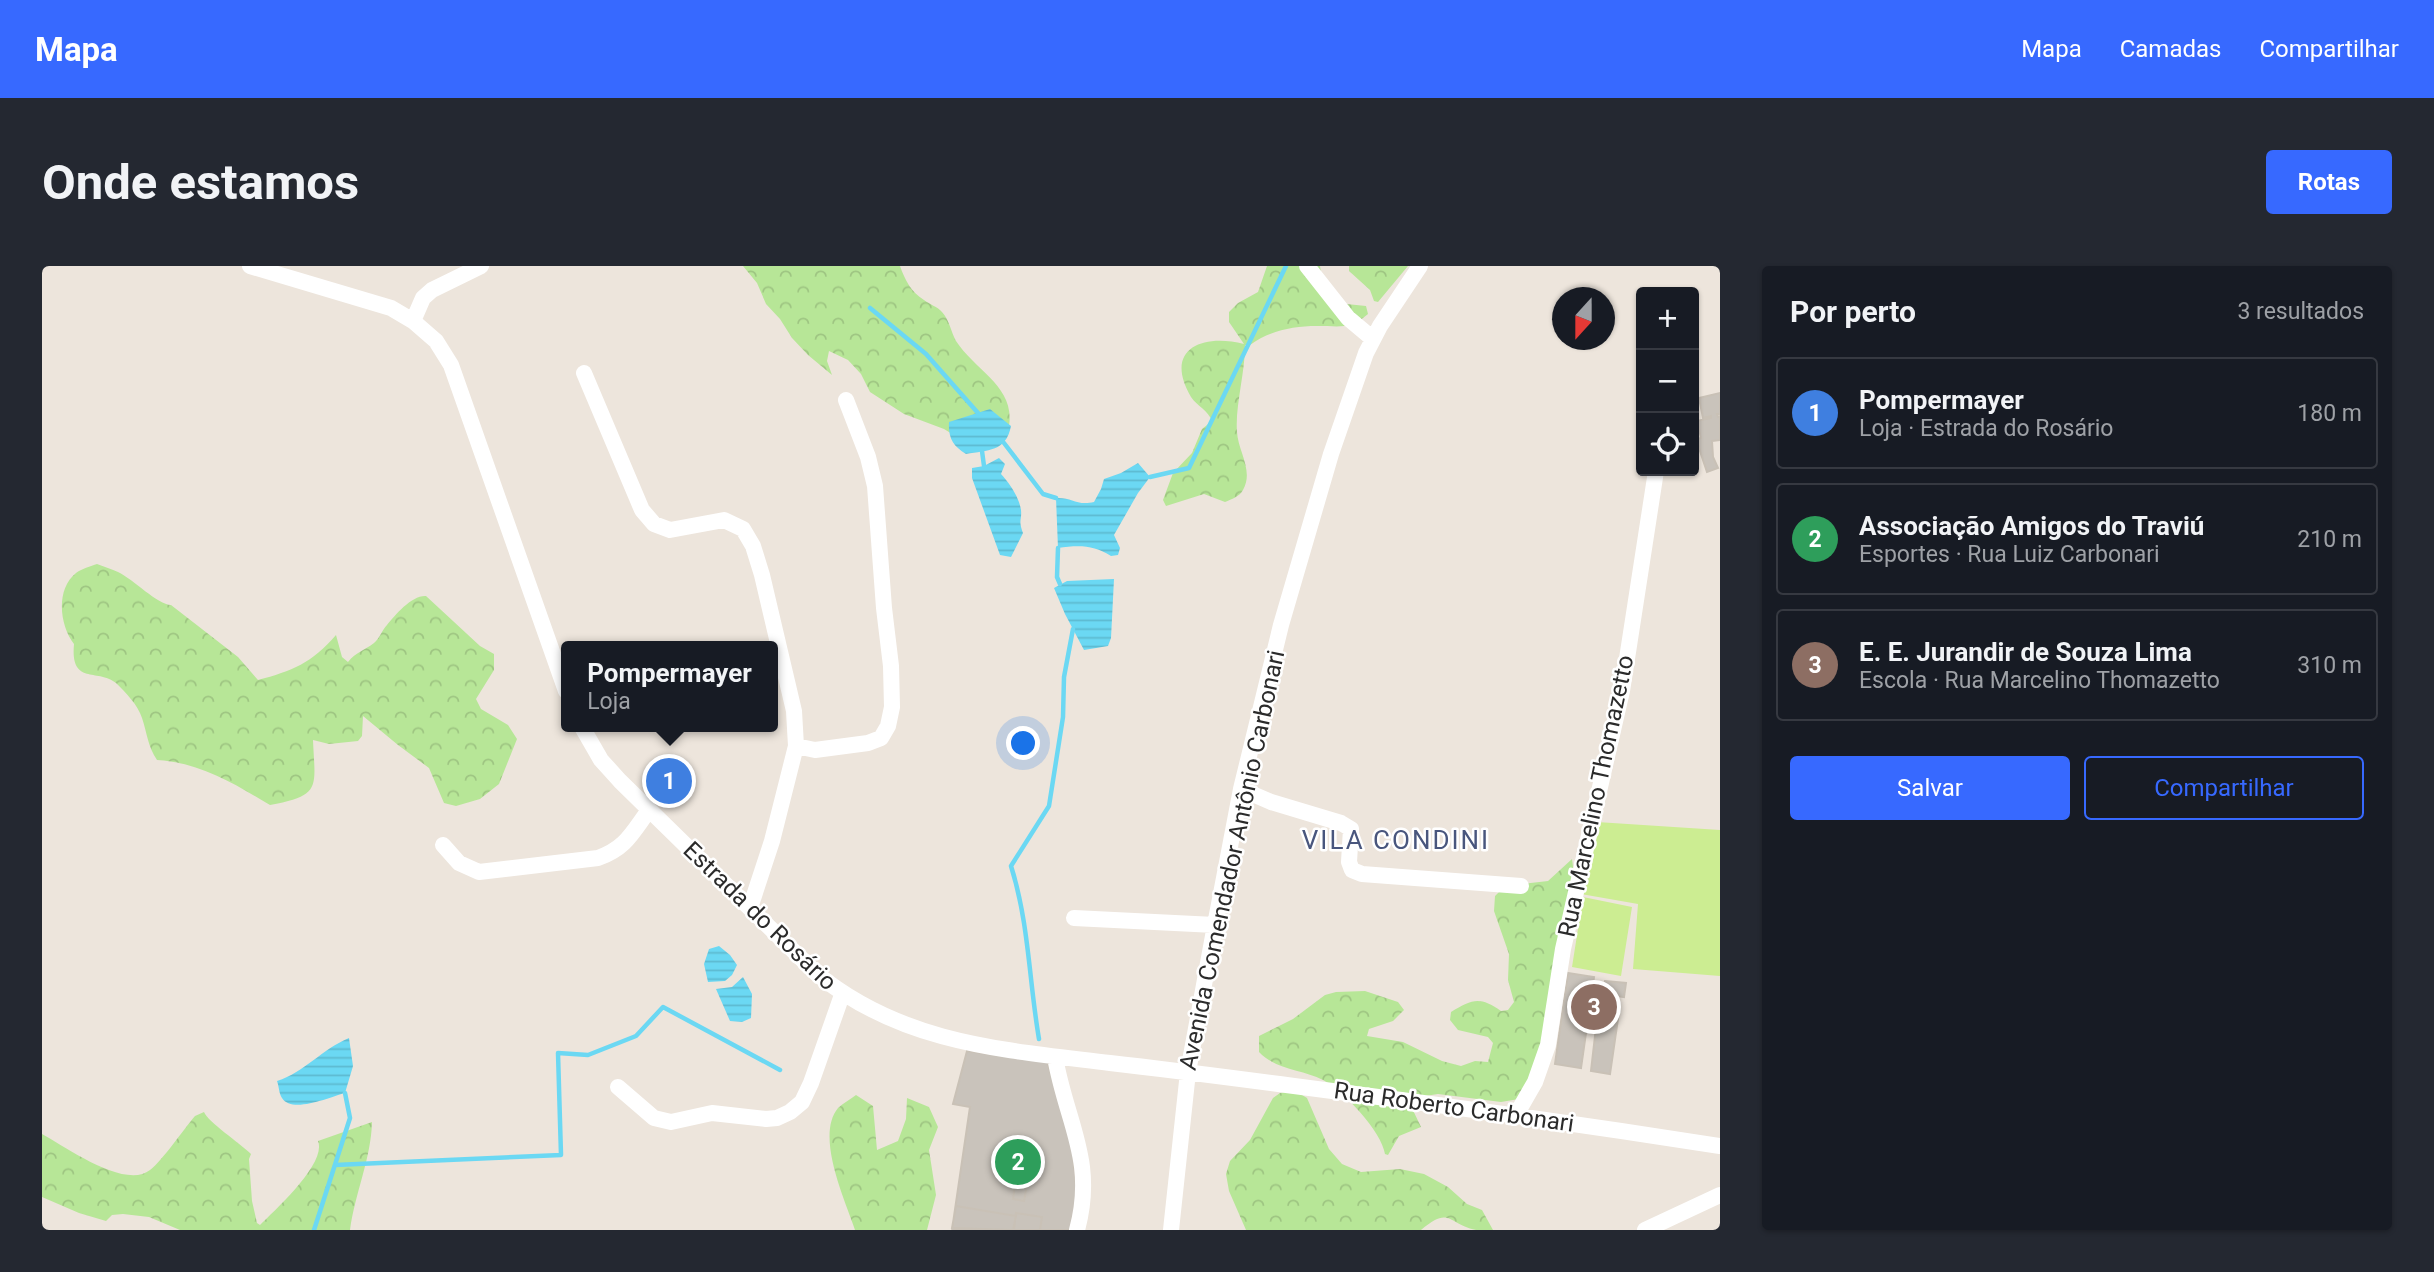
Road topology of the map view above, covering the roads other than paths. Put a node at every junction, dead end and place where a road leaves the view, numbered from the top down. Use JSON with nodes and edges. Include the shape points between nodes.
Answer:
{"nodes":[{"id":1,"x":250,"y":266,"type":"edge"},
{"id":2,"x":481,"y":266,"type":"edge"},
{"id":3,"x":1307,"y":266,"type":"edge"},
{"id":4,"x":1420,"y":266,"type":"edge"},
{"id":5,"x":412,"y":321,"type":"junction"},
{"id":6,"x":1373,"y":339,"type":"junction"},
{"id":7,"x":584,"y":373,"type":"dead end"},
{"id":8,"x":846,"y":400,"type":"dead end"},
{"id":9,"x":1655,"y":476,"type":"edge"},
{"id":10,"x":778,"y":641,"type":"edge"},
{"id":11,"x":778,"y":643,"type":"edge"},
{"id":12,"x":561,"y":677,"type":"edge"},
{"id":13,"x":585,"y":732,"type":"edge"},
{"id":14,"x":796,"y":746,"type":"junction"},
{"id":15,"x":1241,"y":789,"type":"junction"},
{"id":16,"x":649,"y":810,"type":"junction"},
{"id":17,"x":443,"y":845,"type":"dead end"},
{"id":18,"x":1521,"y":886,"type":"dead end"},
{"id":19,"x":750,"y":908,"type":"junction"},
{"id":20,"x":1074,"y":918,"type":"dead end"},
{"id":21,"x":1215,"y":925,"type":"junction"},
{"id":22,"x":842,"y":995,"type":"junction"},
{"id":23,"x":1055,"y":1057,"type":"junction"},
{"id":24,"x":1188,"y":1072,"type":"junction"},
{"id":25,"x":618,"y":1087,"type":"dead end"},
{"id":26,"x":1516,"y":1115,"type":"junction"},
{"id":27,"x":1720,"y":1146,"type":"edge"},
{"id":28,"x":1720,"y":1195,"type":"edge"},
{"id":29,"x":1077,"y":1230,"type":"edge"},
{"id":30,"x":1171,"y":1230,"type":"edge"},
{"id":31,"x":1645,"y":1230,"type":"edge"}],
"edges":[{"from":1,"to":5,"type":"street","via":[[391,308]]},
{"from":2,"to":5,"type":"street","via":[[432,290]]},
{"from":3,"to":6,"type":"street","via":[[1348,318]]},
{"from":4,"to":6,"type":"street","name":"Avenida Comendador Antônio Carbonari"},
{"from":5,"to":12,"type":"street","via":[[436,341],[450,365]]},
{"from":6,"to":15,"type":"street","name":"Avenida Comendador Antônio Carbonari","via":[[1331,454],[1280,625]]},
{"from":7,"to":10,"type":"street","via":[[642,510],[654,524],[670,530],[724,520],[743,529],[762,575]]},
{"from":8,"to":14,"type":"street","via":[[875,486],[891,707],[881,738],[816,750]]},
{"from":9,"to":26,"type":"street","name":"Rua Marcelino Thomazetto","via":[[1622,691],[1563,949],[1548,1045],[1535,1082]]},
{"from":11,"to":14,"type":"street","via":[[794,711]]},
{"from":13,"to":16,"type":"street","name":"Estrada do Rosário","via":[[601,761]]},
{"from":14,"to":19,"type":"street"},
{"from":15,"to":18,"type":"street","via":[[1351,829],[1349,862],[1352,870],[1362,874]]},
{"from":15,"to":21,"type":"street","name":"Avenida Comendador Antônio Carbonari"},
{"from":16,"to":17,"type":"street","via":[[625,843],[598,858],[479,872],[459,863]]},
{"from":16,"to":19,"type":"street","name":"Estrada do Rosário"},
{"from":19,"to":22,"type":"street","name":"Estrada do Rosário"},
{"from":20,"to":21,"type":"street"},
{"from":21,"to":24,"type":"street","name":"Avenida Comendador Antônio Carbonari"},
{"from":22,"to":23,"type":"street","name":"Estrada do Rosário","via":[[922,1032]]},
{"from":22,"to":25,"type":"street","via":[[802,1102],[777,1118],[712,1113],[671,1122],[654,1118]]},
{"from":23,"to":24,"type":"street","name":"Estrada do Rosário"},
{"from":23,"to":29,"type":"street","via":[[1083,1160]]},
{"from":24,"to":26,"type":"street","name":"Rua Roberto Carbonari"},
{"from":24,"to":30,"type":"street","name":"Avenida Comendador Antônio Carbonari"},
{"from":26,"to":27,"type":"street","name":"Rua Roberto Carbonari"},
{"from":28,"to":31,"type":"street"}]}
